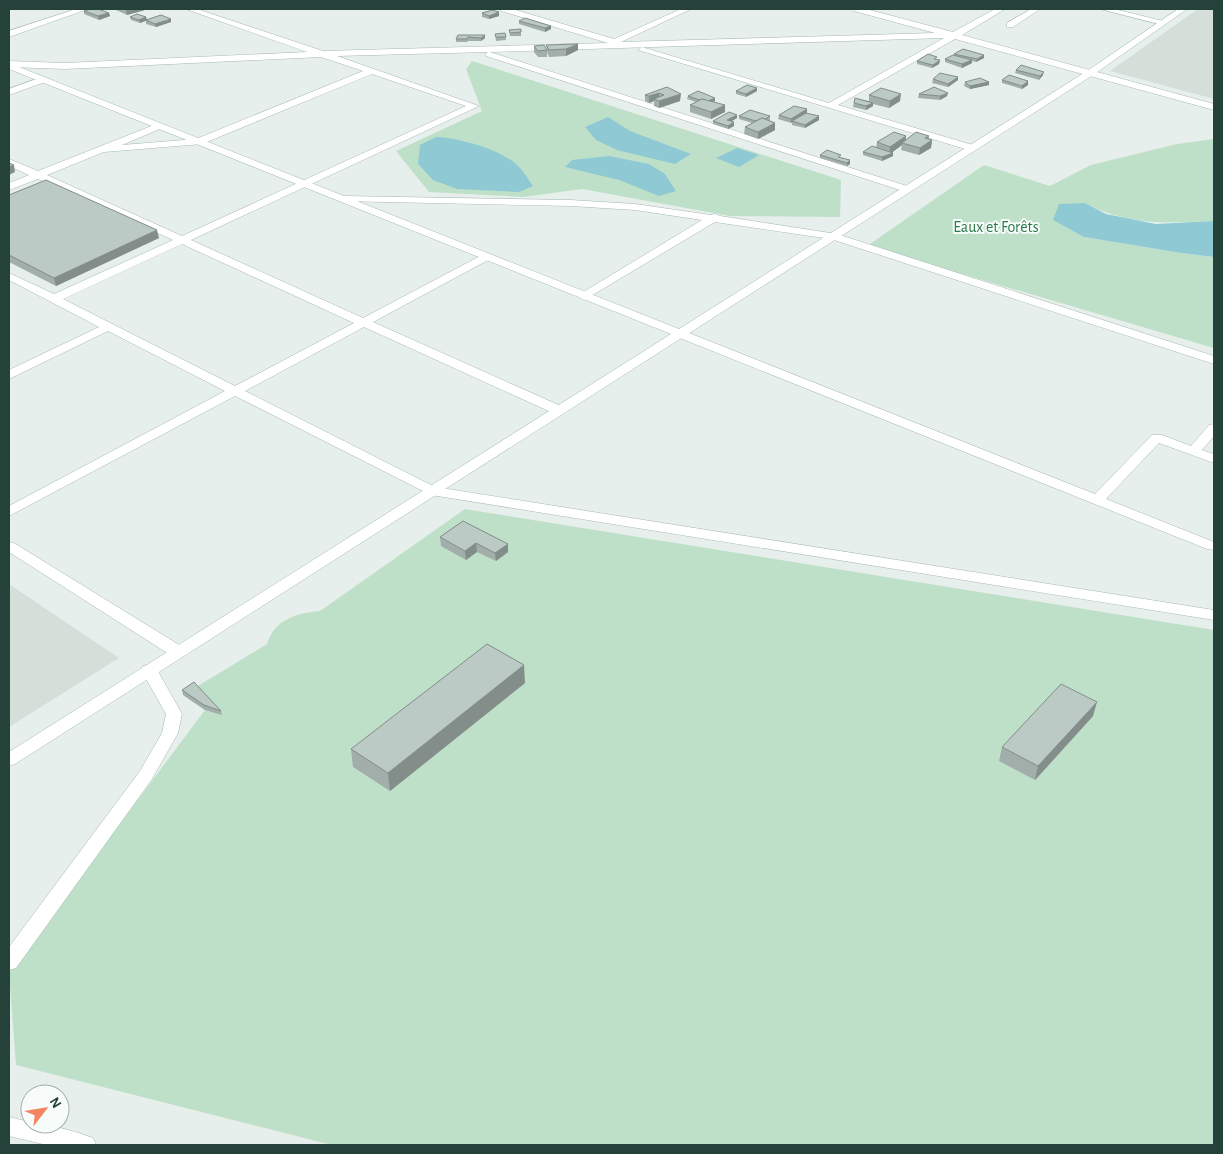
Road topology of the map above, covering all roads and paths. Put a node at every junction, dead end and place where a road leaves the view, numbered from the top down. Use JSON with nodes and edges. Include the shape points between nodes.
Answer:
{"nodes":[{"id":1,"x":84,"y":9,"type":"edge"},
{"id":2,"x":190,"y":9,"type":"edge"},
{"id":3,"x":504,"y":9,"type":"edge"},
{"id":4,"x":533,"y":9,"type":"edge"},
{"id":5,"x":687,"y":9,"type":"edge"},
{"id":6,"x":857,"y":9,"type":"edge"},
{"id":7,"x":1001,"y":9,"type":"edge"},
{"id":8,"x":1036,"y":9,"type":"edge"},
{"id":9,"x":1104,"y":9,"type":"edge"},
{"id":10,"x":1183,"y":9,"type":"edge"},
{"id":11,"x":222,"y":11,"type":"dead end"},
{"id":12,"x":520,"y":14,"type":"junction"},
{"id":13,"x":209,"y":16,"type":"junction"},
{"id":14,"x":1163,"y":22,"type":"junction"},
{"id":15,"x":1010,"y":25,"type":"dead end"},
{"id":16,"x":9,"y":34,"type":"edge"},
{"id":17,"x":954,"y":35,"type":"junction"},
{"id":18,"x":615,"y":42,"type":"junction"},
{"id":19,"x":629,"y":46,"type":"junction"},
{"id":20,"x":478,"y":51,"type":"junction"},
{"id":21,"x":322,"y":54,"type":"junction"},
{"id":22,"x":9,"y":65,"type":"edge"},
{"id":23,"x":372,"y":71,"type":"junction"},
{"id":24,"x":1090,"y":72,"type":"junction"},
{"id":25,"x":42,"y":80,"type":"junction"},
{"id":26,"x":9,"y":92,"type":"edge"},
{"id":27,"x":830,"y":106,"type":"junction"},
{"id":28,"x":1214,"y":107,"type":"edge"},
{"id":29,"x":159,"y":126,"type":"junction"},
{"id":30,"x":198,"y":142,"type":"junction"},
{"id":31,"x":972,"y":148,"type":"junction"},
{"id":32,"x":103,"y":149,"type":"junction"},
{"id":33,"x":9,"y":162,"type":"edge"},
{"id":34,"x":38,"y":175,"type":"junction"},
{"id":35,"x":304,"y":184,"type":"junction"},
{"id":36,"x":9,"y":187,"type":"edge"},
{"id":37,"x":906,"y":189,"type":"junction"},
{"id":38,"x":344,"y":198,"type":"junction"},
{"id":39,"x":715,"y":217,"type":"junction"},
{"id":40,"x":833,"y":236,"type":"junction"},
{"id":41,"x":182,"y":240,"type":"junction"},
{"id":42,"x":486,"y":257,"type":"junction"},
{"id":43,"x":9,"y":276,"type":"edge"},
{"id":44,"x":584,"y":296,"type":"junction"},
{"id":45,"x":53,"y":299,"type":"junction"},
{"id":46,"x":364,"y":323,"type":"junction"},
{"id":47,"x":108,"y":327,"type":"junction"},
{"id":48,"x":678,"y":333,"type":"junction"},
{"id":49,"x":1214,"y":360,"type":"edge"},
{"id":50,"x":9,"y":375,"type":"edge"},
{"id":51,"x":234,"y":391,"type":"junction"},
{"id":52,"x":558,"y":410,"type":"junction"},
{"id":53,"x":1214,"y":428,"type":"edge"},
{"id":54,"x":1194,"y":451,"type":"junction"},
{"id":55,"x":1214,"y":459,"type":"edge"},
{"id":56,"x":431,"y":491,"type":"junction"},
{"id":57,"x":1097,"y":500,"type":"junction"},
{"id":58,"x":9,"y":512,"type":"edge"},
{"id":59,"x":9,"y":546,"type":"edge"},
{"id":60,"x":1212,"y":546,"type":"dead end"},
{"id":61,"x":1214,"y":615,"type":"edge"},
{"id":62,"x":178,"y":652,"type":"junction"},
{"id":63,"x":149,"y":670,"type":"junction"},
{"id":64,"x":9,"y":760,"type":"edge"},
{"id":65,"x":9,"y":962,"type":"edge"},
{"id":66,"x":9,"y":1126,"type":"edge"},
{"id":67,"x":85,"y":1145,"type":"edge"}],
"edges":[{"from":1,"to":16,"type":"street"},
{"from":2,"to":13,"type":"street"},
{"from":3,"to":12,"type":"street"},
{"from":4,"to":12,"type":"street"},
{"from":5,"to":18,"type":"street"},
{"from":6,"to":17,"type":"street"},
{"from":7,"to":17,"type":"street"},
{"from":8,"to":15,"type":"street"},
{"from":9,"to":14,"type":"street"},
{"from":10,"to":14,"type":"street"},
{"from":11,"to":13,"type":"street"},
{"from":12,"to":18,"type":"street"},
{"from":13,"to":21,"type":"street"},
{"from":14,"to":24,"type":"street"},
{"from":17,"to":19,"type":"street"},
{"from":17,"to":24,"type":"street"},
{"from":17,"to":27,"type":"street"},
{"from":18,"to":19,"type":"street"},
{"from":19,"to":20,"type":"street"},
{"from":19,"to":27,"type":"street"},
{"from":20,"to":21,"type":"street"},
{"from":20,"to":37,"type":"street"},
{"from":21,"to":22,"type":"street","via":[[65,66]]},
{"from":21,"to":23,"type":"street"},
{"from":22,"to":25,"type":"street"},
{"from":23,"to":30,"type":"street"},
{"from":23,"to":35,"type":"street","via":[[474,106]]},
{"from":24,"to":28,"type":"street"},
{"from":24,"to":31,"type":"street"},
{"from":25,"to":26,"type":"street"},
{"from":25,"to":29,"type":"street"},
{"from":27,"to":31,"type":"street"},
{"from":29,"to":30,"type":"street"},
{"from":29,"to":32,"type":"street"},
{"from":30,"to":32,"type":"street"},
{"from":30,"to":35,"type":"street"},
{"from":31,"to":37,"type":"street"},
{"from":32,"to":34,"type":"street"},
{"from":33,"to":34,"type":"street"},
{"from":34,"to":36,"type":"street"},
{"from":34,"to":41,"type":"street"},
{"from":35,"to":38,"type":"street"},
{"from":35,"to":41,"type":"street"},
{"from":37,"to":40,"type":"street"},
{"from":38,"to":39,"type":"street","via":[[571,203]]},
{"from":38,"to":42,"type":"street"},
{"from":39,"to":40,"type":"street"},
{"from":39,"to":44,"type":"street"},
{"from":40,"to":48,"type":"street"},
{"from":40,"to":49,"type":"street"},
{"from":41,"to":45,"type":"street"},
{"from":41,"to":46,"type":"street"},
{"from":42,"to":44,"type":"street"},
{"from":42,"to":46,"type":"street"},
{"from":43,"to":45,"type":"street"},
{"from":44,"to":48,"type":"street"},
{"from":45,"to":47,"type":"street"},
{"from":46,"to":51,"type":"street"},
{"from":46,"to":52,"type":"street"},
{"from":47,"to":50,"type":"street"},
{"from":47,"to":51,"type":"street"},
{"from":48,"to":52,"type":"street"},
{"from":48,"to":57,"type":"street"},
{"from":51,"to":56,"type":"street"},
{"from":51,"to":58,"type":"street"},
{"from":52,"to":56,"type":"street"},
{"from":53,"to":54,"type":"street"},
{"from":54,"to":55,"type":"street"},
{"from":54,"to":57,"type":"street","via":[[1157,438]]},
{"from":56,"to":61,"type":"street"},
{"from":56,"to":62,"type":"street"},
{"from":57,"to":60,"type":"street"},
{"from":59,"to":62,"type":"street"},
{"from":62,"to":63,"type":"street"},
{"from":63,"to":64,"type":"street"},
{"from":63,"to":65,"type":"street","via":[[174,714],[170,733],[146,775]]},
{"from":66,"to":67,"type":"street"}]}
